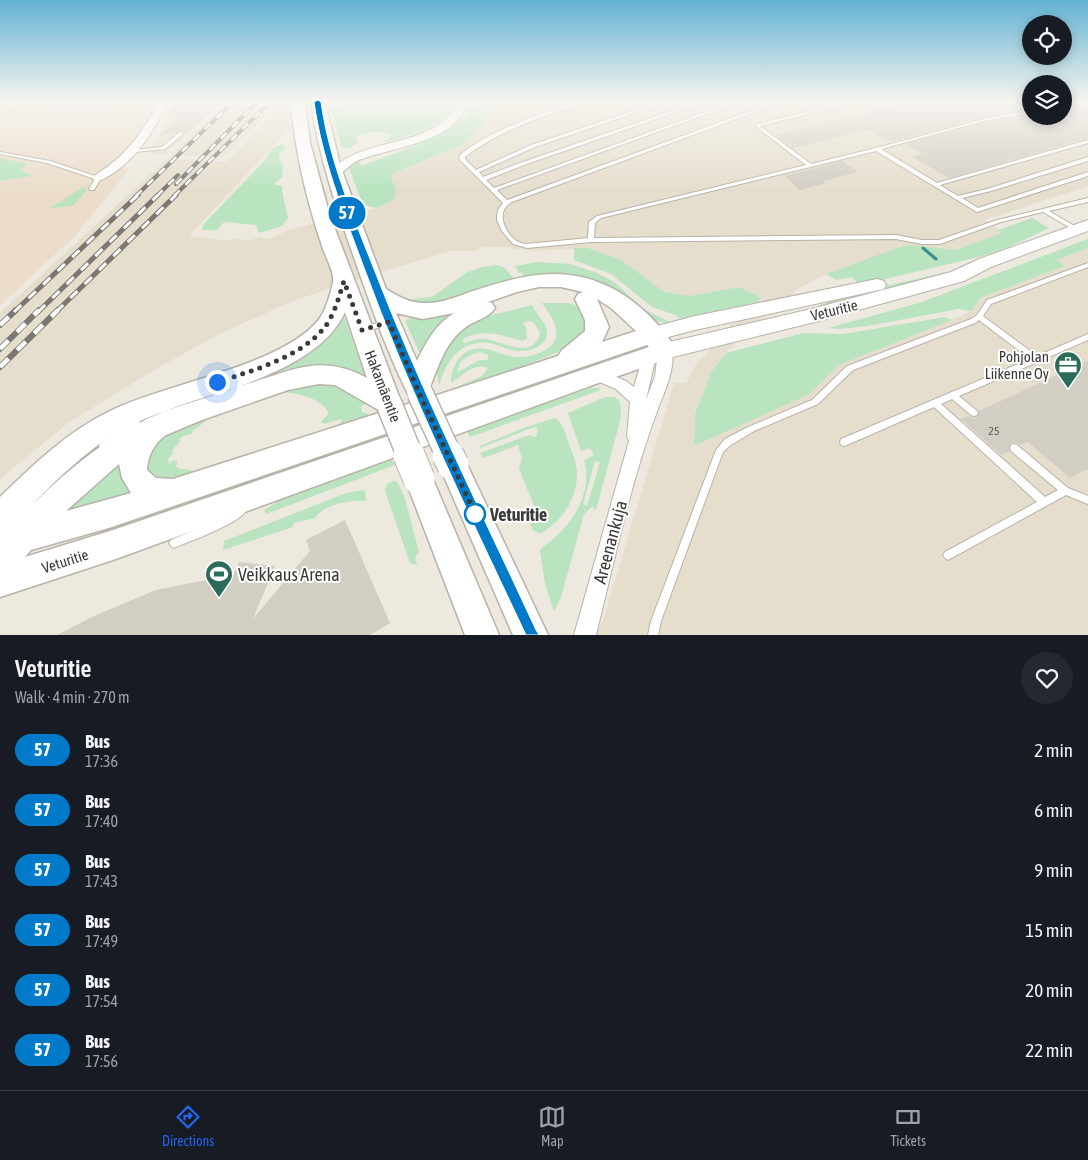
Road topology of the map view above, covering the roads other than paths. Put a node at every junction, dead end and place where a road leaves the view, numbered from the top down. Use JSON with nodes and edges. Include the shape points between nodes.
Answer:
{"nodes":[{"id":1,"x":146,"y":132,"type":"edge"},
{"id":2,"x":301,"y":132,"type":"edge"},
{"id":3,"x":322,"y":132,"type":"edge"},
{"id":4,"x":435,"y":132,"type":"edge"},
{"id":5,"x":508,"y":132,"type":"edge"},
{"id":6,"x":577,"y":132,"type":"edge"},
{"id":7,"x":616,"y":132,"type":"edge"},
{"id":8,"x":655,"y":132,"type":"edge"},
{"id":9,"x":700,"y":132,"type":"edge"},
{"id":10,"x":765,"y":132,"type":"edge"},
{"id":11,"x":941,"y":132,"type":"edge"},
{"id":12,"x":182,"y":133,"type":"dead end"},
{"id":13,"x":1088,"y":140,"type":"edge"},
{"id":14,"x":877,"y":149,"type":"junction"},
{"id":15,"x":135,"y":151,"type":"junction"},
{"id":16,"x":0,"y":152,"type":"edge"},
{"id":17,"x":335,"y":152,"type":"junction"},
{"id":18,"x":357,"y":157,"type":"junction"},
{"id":19,"x":1088,"y":159,"type":"edge"},
{"id":20,"x":810,"y":165,"type":"junction"},
{"id":21,"x":475,"y":172,"type":"junction"},
{"id":22,"x":333,"y":174,"type":"junction"},
{"id":23,"x":1088,"y":174,"type":"edge"},
{"id":24,"x":98,"y":178,"type":"junction"},
{"id":25,"x":483,"y":179,"type":"junction"},
{"id":26,"x":936,"y":185,"type":"junction"},
{"id":27,"x":92,"y":189,"type":"dead end"},
{"id":28,"x":493,"y":190,"type":"junction"},
{"id":29,"x":957,"y":198,"type":"junction"},
{"id":30,"x":1088,"y":200,"type":"edge"},
{"id":31,"x":507,"y":203,"type":"junction"},
{"id":32,"x":1043,"y":210,"type":"junction"},
{"id":33,"x":1082,"y":227,"type":"edge"},
{"id":34,"x":591,"y":240,"type":"junction"},
{"id":35,"x":1088,"y":265,"type":"edge"},
{"id":36,"x":377,"y":293,"type":"junction"},
{"id":37,"x":344,"y":295,"type":"junction"},
{"id":38,"x":586,"y":298,"type":"junction"},
{"id":39,"x":979,"y":317,"type":"junction"},
{"id":40,"x":389,"y":322,"type":"junction"},
{"id":41,"x":362,"y":330,"type":"junction"},
{"id":42,"x":1088,"y":337,"type":"edge"},
{"id":43,"x":651,"y":345,"type":"junction"},
{"id":44,"x":1036,"y":359,"type":"junction"},
{"id":45,"x":561,"y":363,"type":"junction"},
{"id":46,"x":594,"y":374,"type":"junction"},
{"id":47,"x":418,"y":390,"type":"junction"},
{"id":48,"x":953,"y":395,"type":"junction"},
{"id":49,"x":638,"y":400,"type":"junction"},
{"id":50,"x":934,"y":403,"type":"junction"},
{"id":51,"x":389,"y":404,"type":"junction"},
{"id":52,"x":197,"y":410,"type":"junction"},
{"id":53,"x":159,"y":414,"type":"junction"},
{"id":54,"x":974,"y":414,"type":"dead end"},
{"id":55,"x":844,"y":442,"type":"dead end"},
{"id":56,"x":635,"y":448,"type":"junction"},
{"id":57,"x":1014,"y":448,"type":"dead end"},
{"id":58,"x":272,"y":489,"type":"junction"},
{"id":59,"x":1065,"y":491,"type":"junction"},
{"id":60,"x":176,"y":492,"type":"junction"},
{"id":61,"x":1088,"y":500,"type":"edge"},
{"id":62,"x":1044,"y":502,"type":"junction"},
{"id":63,"x":0,"y":517,"type":"edge"},
{"id":64,"x":10,"y":542,"type":"edge"},
{"id":65,"x":174,"y":542,"type":"dead end"},
{"id":66,"x":948,"y":556,"type":"dead end"},
{"id":67,"x":0,"y":563,"type":"edge"},
{"id":68,"x":0,"y":581,"type":"edge"},
{"id":69,"x":482,"y":635,"type":"edge"},
{"id":70,"x":531,"y":635,"type":"edge"},
{"id":71,"x":586,"y":635,"type":"edge"},
{"id":72,"x":653,"y":635,"type":"edge"}],
"edges":[{"from":1,"to":15,"type":"street"},
{"from":2,"to":37,"type":"main road","name":"Hakamäentie"},
{"from":3,"to":17,"type":"main road","name":"Hakamäentie"},
{"from":4,"to":18,"type":"street"},
{"from":5,"to":21,"type":"lane","via":[[462,156]]},
{"from":6,"to":21,"type":"lane"},
{"from":7,"to":25,"type":"lane"},
{"from":8,"to":28,"type":"lane"},
{"from":9,"to":31,"type":"lane"},
{"from":10,"to":20,"type":"lane"},
{"from":11,"to":14,"type":"lane"},
{"from":12,"to":15,"type":"lane","via":[[162,148]]},
{"from":13,"to":26,"type":"lane"},
{"from":14,"to":20,"type":"lane"},
{"from":14,"to":26,"type":"lane"},
{"from":15,"to":24,"type":"street"},
{"from":16,"to":24,"type":"lane","via":[[48,162]]},
{"from":17,"to":18,"type":"street"},
{"from":17,"to":22,"type":"main road","name":"Hakamäentie"},
{"from":18,"to":22,"type":"street"},
{"from":19,"to":29,"type":"lane"},
{"from":20,"to":34,"type":"lane","via":[[599,217],[592,222]]},
{"from":21,"to":25,"type":"lane"},
{"from":22,"to":36,"type":"main road","name":"Hakamäentie"},
{"from":23,"to":29,"type":"lane","via":[[977,210]]},
{"from":24,"to":27,"type":"lane"},
{"from":25,"to":28,"type":"lane"},
{"from":26,"to":29,"type":"lane"},
{"from":28,"to":31,"type":"lane"},
{"from":30,"to":32,"type":"lane"},
{"from":31,"to":34,"type":"lane","via":[[502,207],[500,220],[508,236],[517,244],[527,246]]},
{"from":32,"to":33,"type":"lane"},
{"from":32,"to":34,"type":"lane","via":[[931,243],[896,236]]},
{"from":33,"to":43,"type":"main road","name":"Veturitie","via":[[984,263],[957,277],[896,294]]},
{"from":35,"to":39,"type":"lane","via":[[988,302]]},
{"from":36,"to":40,"type":"main road","name":"Hakamäentie"},
{"from":36,"to":43,"type":"main road","via":[[393,304],[416,312],[431,311],[530,282],[563,280],[591,286],[617,300]]},
{"from":37,"to":41,"type":"main road","name":"Hakamäentie"},
{"from":37,"to":53,"type":"main road","via":[[319,334],[296,351]]},
{"from":38,"to":43,"type":"main road","via":[[599,304]]},
{"from":38,"to":45,"type":"main road","via":[[598,318],[598,331]]},
{"from":38,"to":47,"type":"main road","via":[[572,293],[545,292],[506,301],[461,319],[441,336]]},
{"from":39,"to":44,"type":"lane"},
{"from":39,"to":72,"type":"lane","via":[[850,368],[815,402],[728,442],[720,450]]},
{"from":40,"to":41,"type":"lane"},
{"from":40,"to":47,"type":"main road","name":"Hakamäentie"},
{"from":41,"to":51,"type":"main road","name":"Hakamäentie"},
{"from":42,"to":44,"type":"lane"},
{"from":43,"to":45,"type":"main road","name":"Veturitie"},
{"from":43,"to":46,"type":"main road","name":"Veturitie"},
{"from":43,"to":49,"type":"street","name":"Areenankuja"},
{"from":43,"to":56,"type":"street","name":"Areenankuja","via":[[661,384]]},
{"from":44,"to":48,"type":"lane"},
{"from":45,"to":60,"type":"main road","name":"Veturitie"},
{"from":46,"to":49,"type":"street","via":[[621,385]]},
{"from":46,"to":58,"type":"main road","name":"Veturitie"},
{"from":47,"to":70,"type":"main road","name":"Hakamäentie","bridge":true},
{"from":48,"to":50,"type":"lane"},
{"from":48,"to":54,"type":"lane"},
{"from":49,"to":56,"type":"street","name":"Areenankuja"},
{"from":50,"to":55,"type":"lane"},
{"from":50,"to":62,"type":"lane"},
{"from":51,"to":52,"type":"main road","via":[[351,381],[328,374],[277,384]]},
{"from":51,"to":69,"type":"main road","name":"Hakamäentie","bridge":true},
{"from":52,"to":53,"type":"main road"},
{"from":52,"to":53,"type":"lane","via":[[159,417],[95,453],[117,434]]},
{"from":53,"to":60,"type":"main road","via":[[133,460],[133,473],[150,490]]},
{"from":53,"to":63,"type":"main road","via":[[119,418],[102,429],[45,474]]},
{"from":53,"to":64,"type":"main road"},
{"from":56,"to":71,"type":"street","name":"Areenankuja"},
{"from":57,"to":59,"type":"lane"},
{"from":58,"to":65,"type":"lane","via":[[228,520]]},
{"from":58,"to":68,"type":"main road","name":"Veturitie"},
{"from":59,"to":61,"type":"lane"},
{"from":59,"to":62,"type":"lane"},
{"from":60,"to":64,"type":"main road","name":"Veturitie"},
{"from":62,"to":66,"type":"lane"},
{"from":64,"to":67,"type":"main road"}]}
